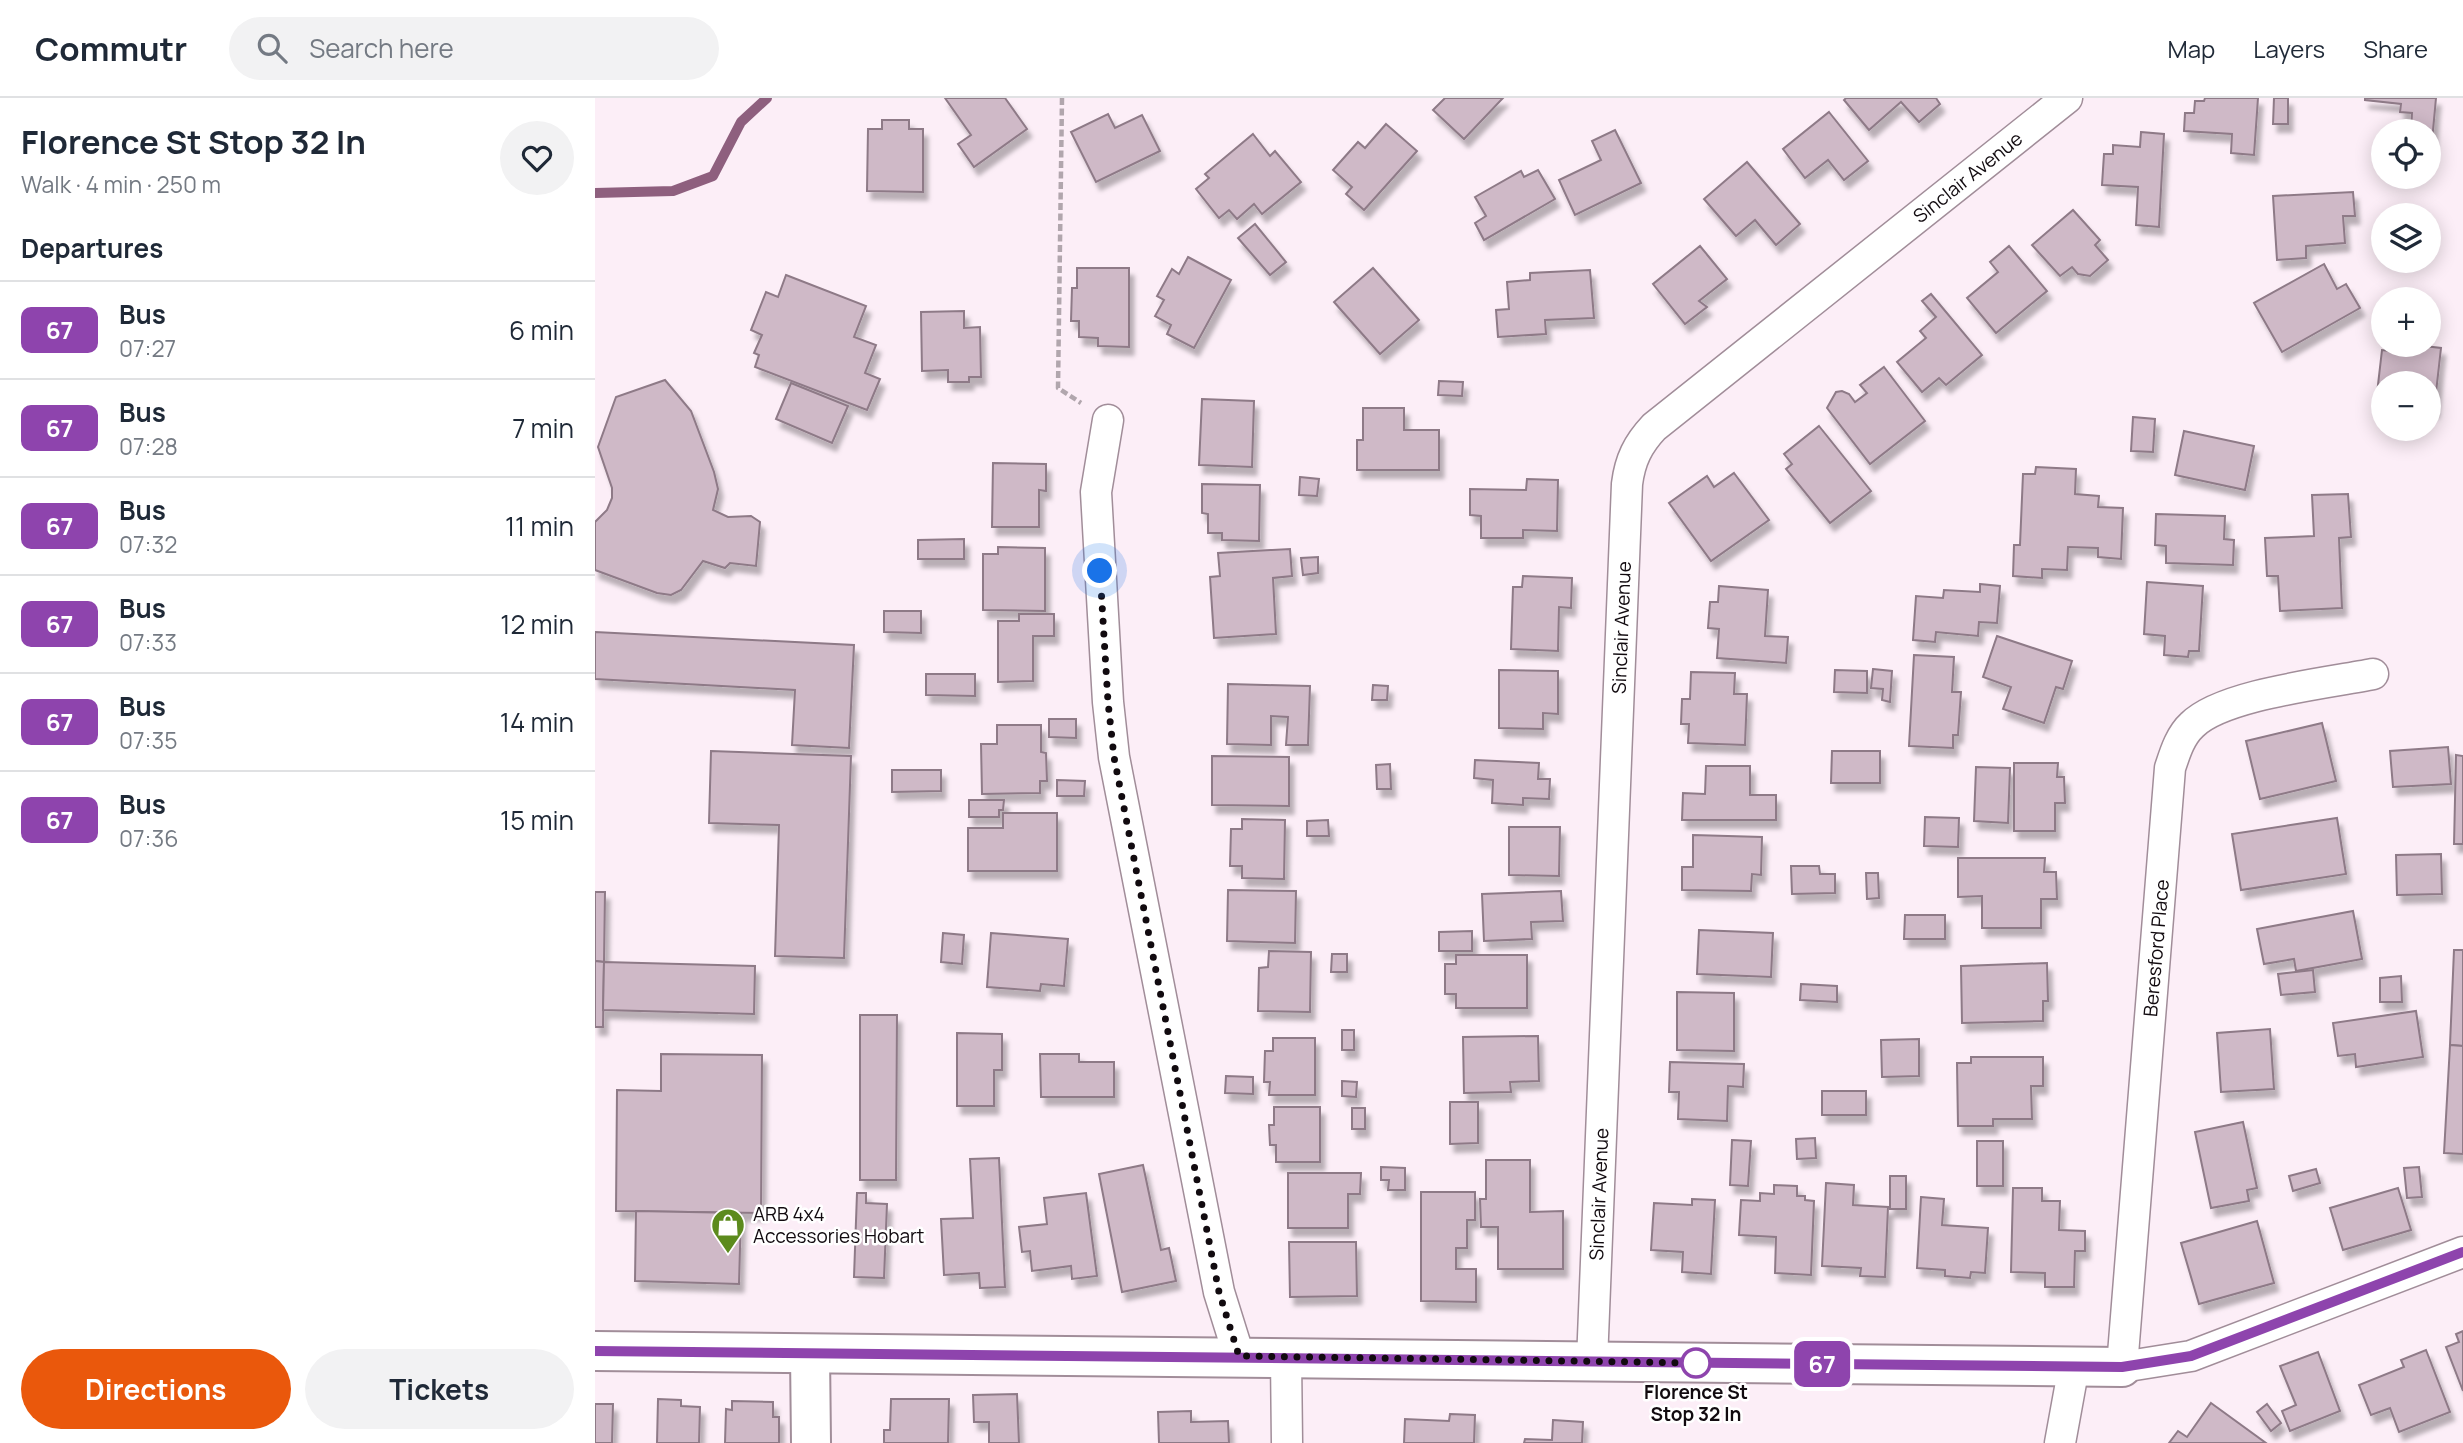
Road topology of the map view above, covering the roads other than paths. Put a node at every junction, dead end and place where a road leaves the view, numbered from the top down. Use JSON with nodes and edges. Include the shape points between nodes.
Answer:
{"nodes":[{"id":1,"x":2067,"y":98,"type":"edge"},
{"id":2,"x":1108,"y":420,"type":"road end"},
{"id":3,"x":2373,"y":674,"type":"dead end"},
{"id":4,"x":2463,"y":1252,"type":"edge"},
{"id":5,"x":595,"y":1351,"type":"edge"},
{"id":6,"x":810,"y":1354,"type":"junction"},
{"id":7,"x":1239,"y":1356,"type":"junction"},
{"id":8,"x":1286,"y":1358,"type":"junction"},
{"id":9,"x":1592,"y":1362,"type":"junction"},
{"id":10,"x":2074,"y":1366,"type":"junction"},
{"id":11,"x":2122,"y":1367,"type":"junction"},
{"id":12,"x":811,"y":1443,"type":"edge"},
{"id":13,"x":1287,"y":1443,"type":"edge"},
{"id":14,"x":2060,"y":1443,"type":"edge"}],
"edges":[{"from":1,"to":9,"type":"street","name":"Sinclair Avenue","via":[[1654,427],[1633,455],[1627,484]]},
{"from":2,"to":7,"type":"street","via":[[1096,492],[1114,757],[1219,1292]]},
{"from":3,"to":11,"type":"street","name":"Beresford Place","via":[[2224,707],[2193,723],[2176,751],[2169,782]]},
{"from":4,"to":11,"type":"street","via":[[2191,1356]]},
{"from":5,"to":6,"type":"street"},
{"from":6,"to":7,"type":"street"},
{"from":6,"to":12,"type":"street"},
{"from":7,"to":8,"type":"street"},
{"from":8,"to":9,"type":"street"},
{"from":8,"to":13,"type":"street"},
{"from":9,"to":10,"type":"street"},
{"from":10,"to":11,"type":"street"},
{"from":10,"to":14,"type":"street"}]}
